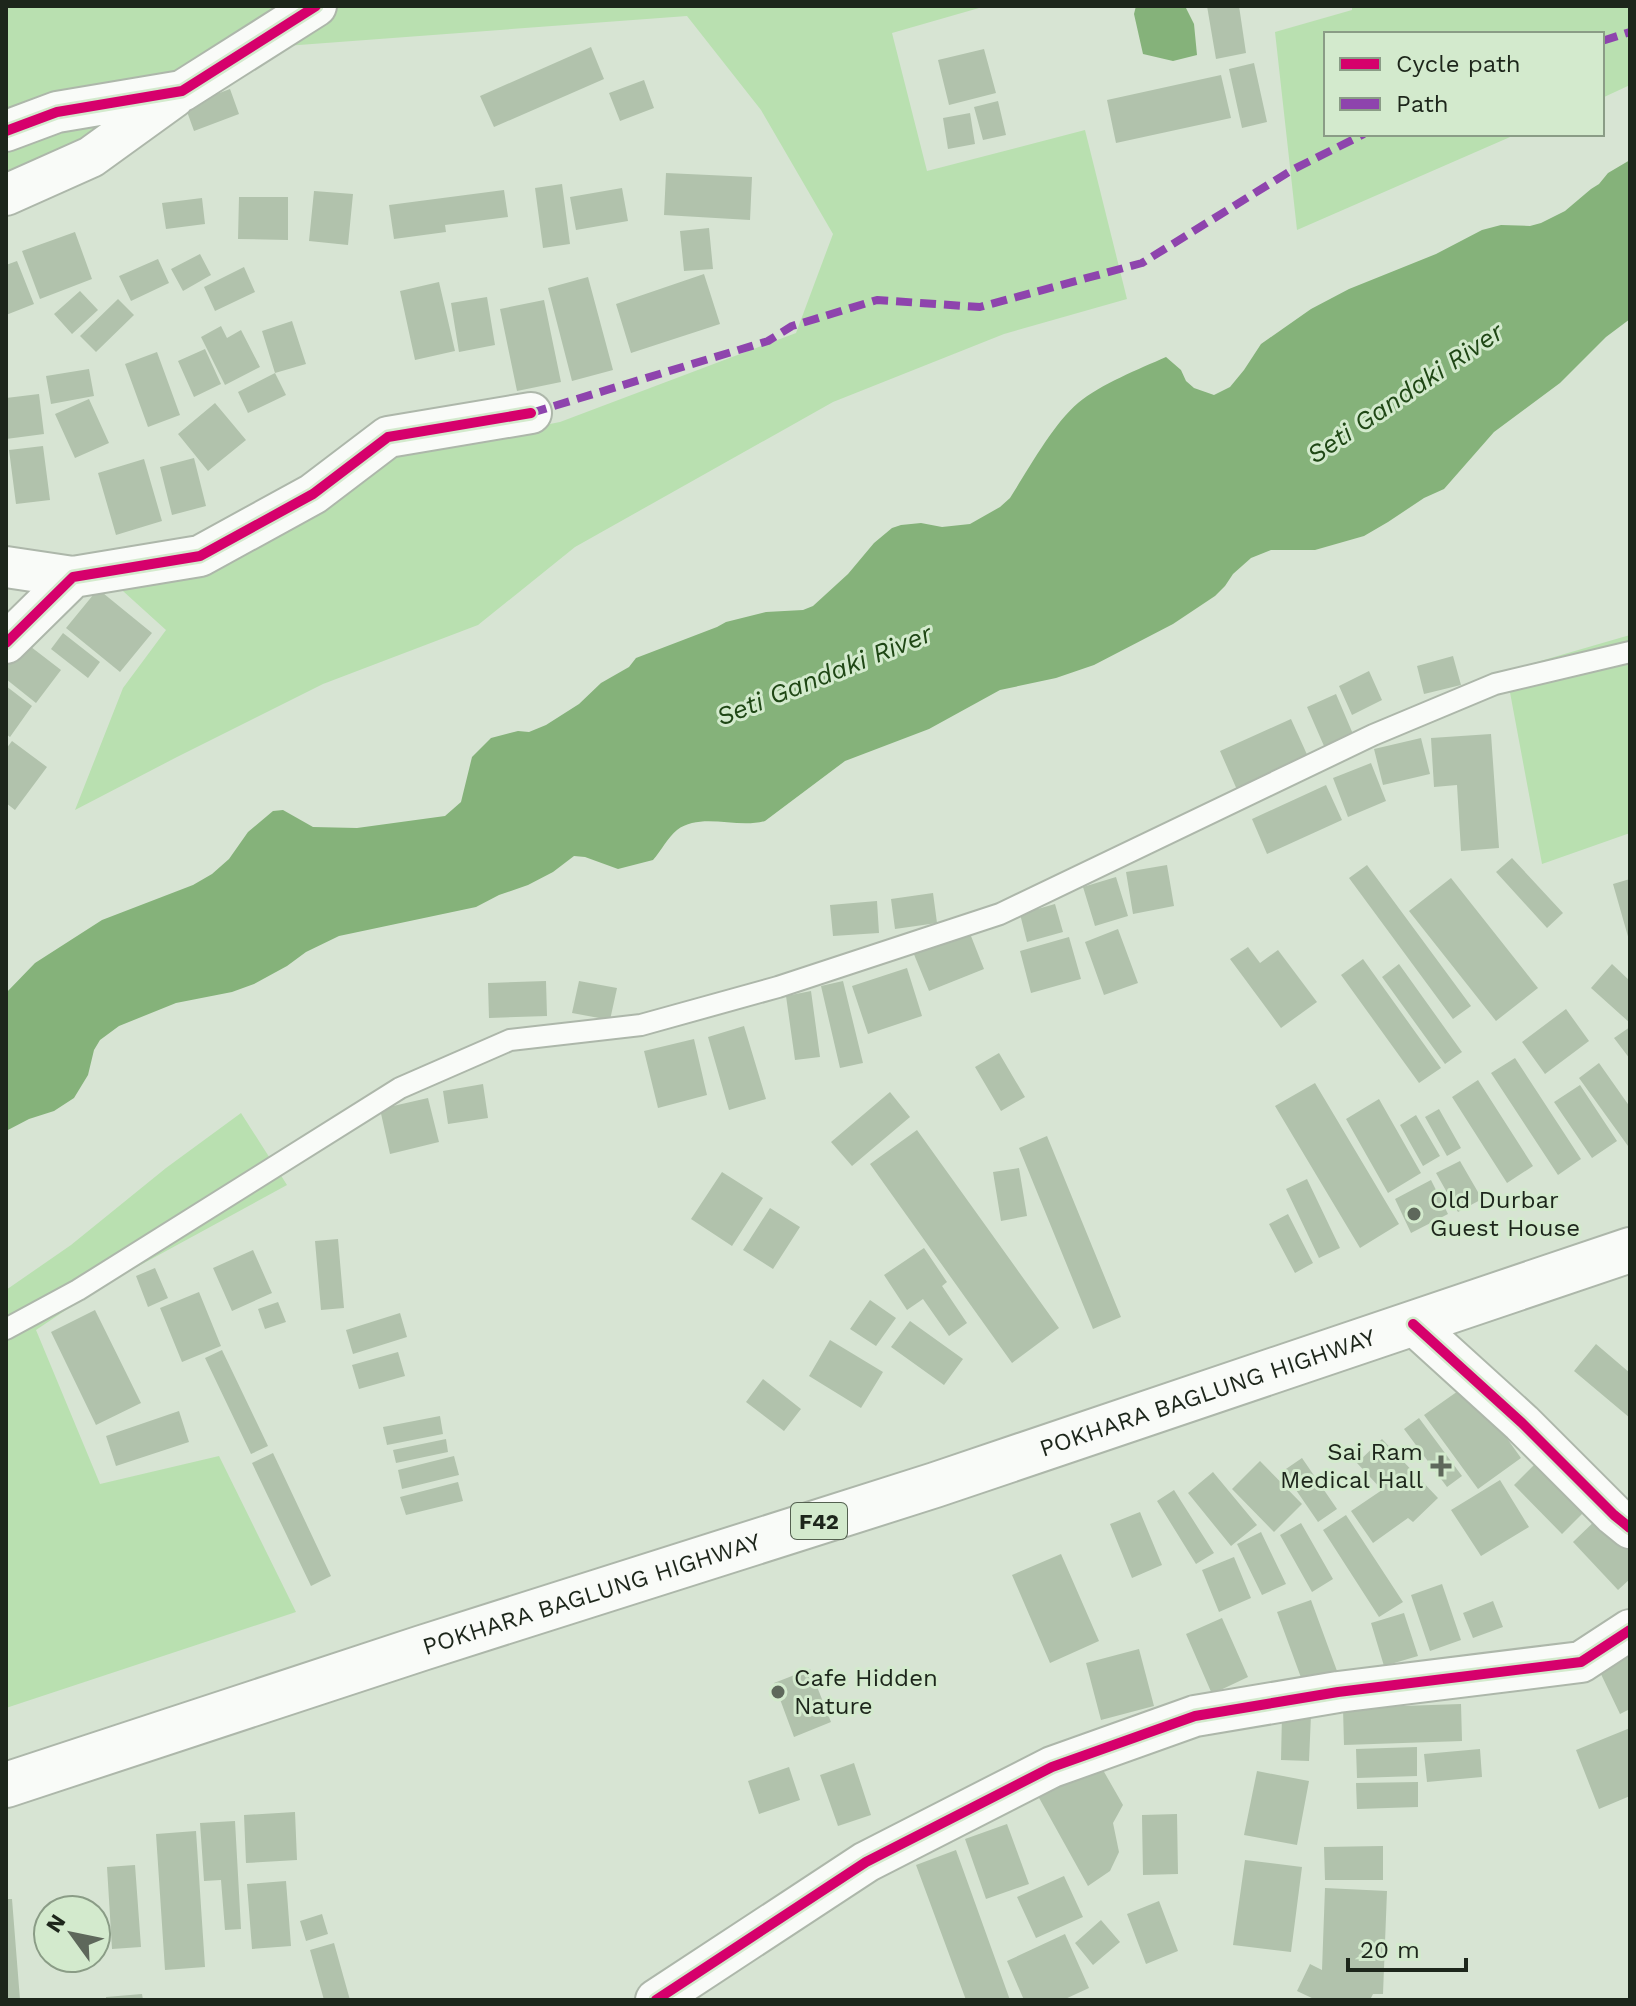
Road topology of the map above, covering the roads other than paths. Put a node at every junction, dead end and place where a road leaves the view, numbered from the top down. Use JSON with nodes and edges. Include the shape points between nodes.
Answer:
{"nodes":[{"id":1,"x":316,"y":6,"type":"edge"},
{"id":2,"x":182,"y":91,"type":"junction"},
{"id":3,"x":6,"y":131,"type":"edge"},
{"id":4,"x":6,"y":195,"type":"edge"},
{"id":5,"x":531,"y":413,"type":"dead end"},
{"id":6,"x":6,"y":567,"type":"edge"},
{"id":7,"x":73,"y":577,"type":"junction"},
{"id":8,"x":6,"y":643,"type":"edge"},
{"id":9,"x":1630,"y":652,"type":"edge"},
{"id":10,"x":1630,"y":1250,"type":"edge"},
{"id":11,"x":1413,"y":1324,"type":"junction"},
{"id":12,"x":6,"y":1329,"type":"edge"},
{"id":13,"x":1630,"y":1528,"type":"edge"},
{"id":14,"x":1630,"y":1630,"type":"edge"},
{"id":15,"x":6,"y":1785,"type":"edge"},
{"id":16,"x":656,"y":2000,"type":"edge"}],
"edges":[{"from":1,"to":2,"type":"street"},
{"from":2,"to":3,"type":"street","via":[[57,112]]},
{"from":2,"to":4,"type":"street","via":[[91,157]]},
{"from":5,"to":7,"type":"street","via":[[388,437],[313,494],[200,556]]},
{"from":6,"to":7,"type":"street"},
{"from":7,"to":8,"type":"street"},
{"from":9,"to":12,"type":"lane","via":[[1495,684],[1373,735],[1000,914],[778,987],[641,1025],[510,1040],[400,1088],[78,1290]]},
{"from":10,"to":11,"type":"highway","name":"POKHARA BAGLUNG HIGHWAY","number":"F42"},
{"from":11,"to":13,"type":"street"},
{"from":11,"to":15,"type":"highway","name":"POKHARA BAGLUNG HIGHWAY","number":"F42","via":[[935,1485]]},
{"from":14,"to":16,"type":"street","via":[[1581,1662],[1195,1716],[1052,1767],[866,1862]]}]}
